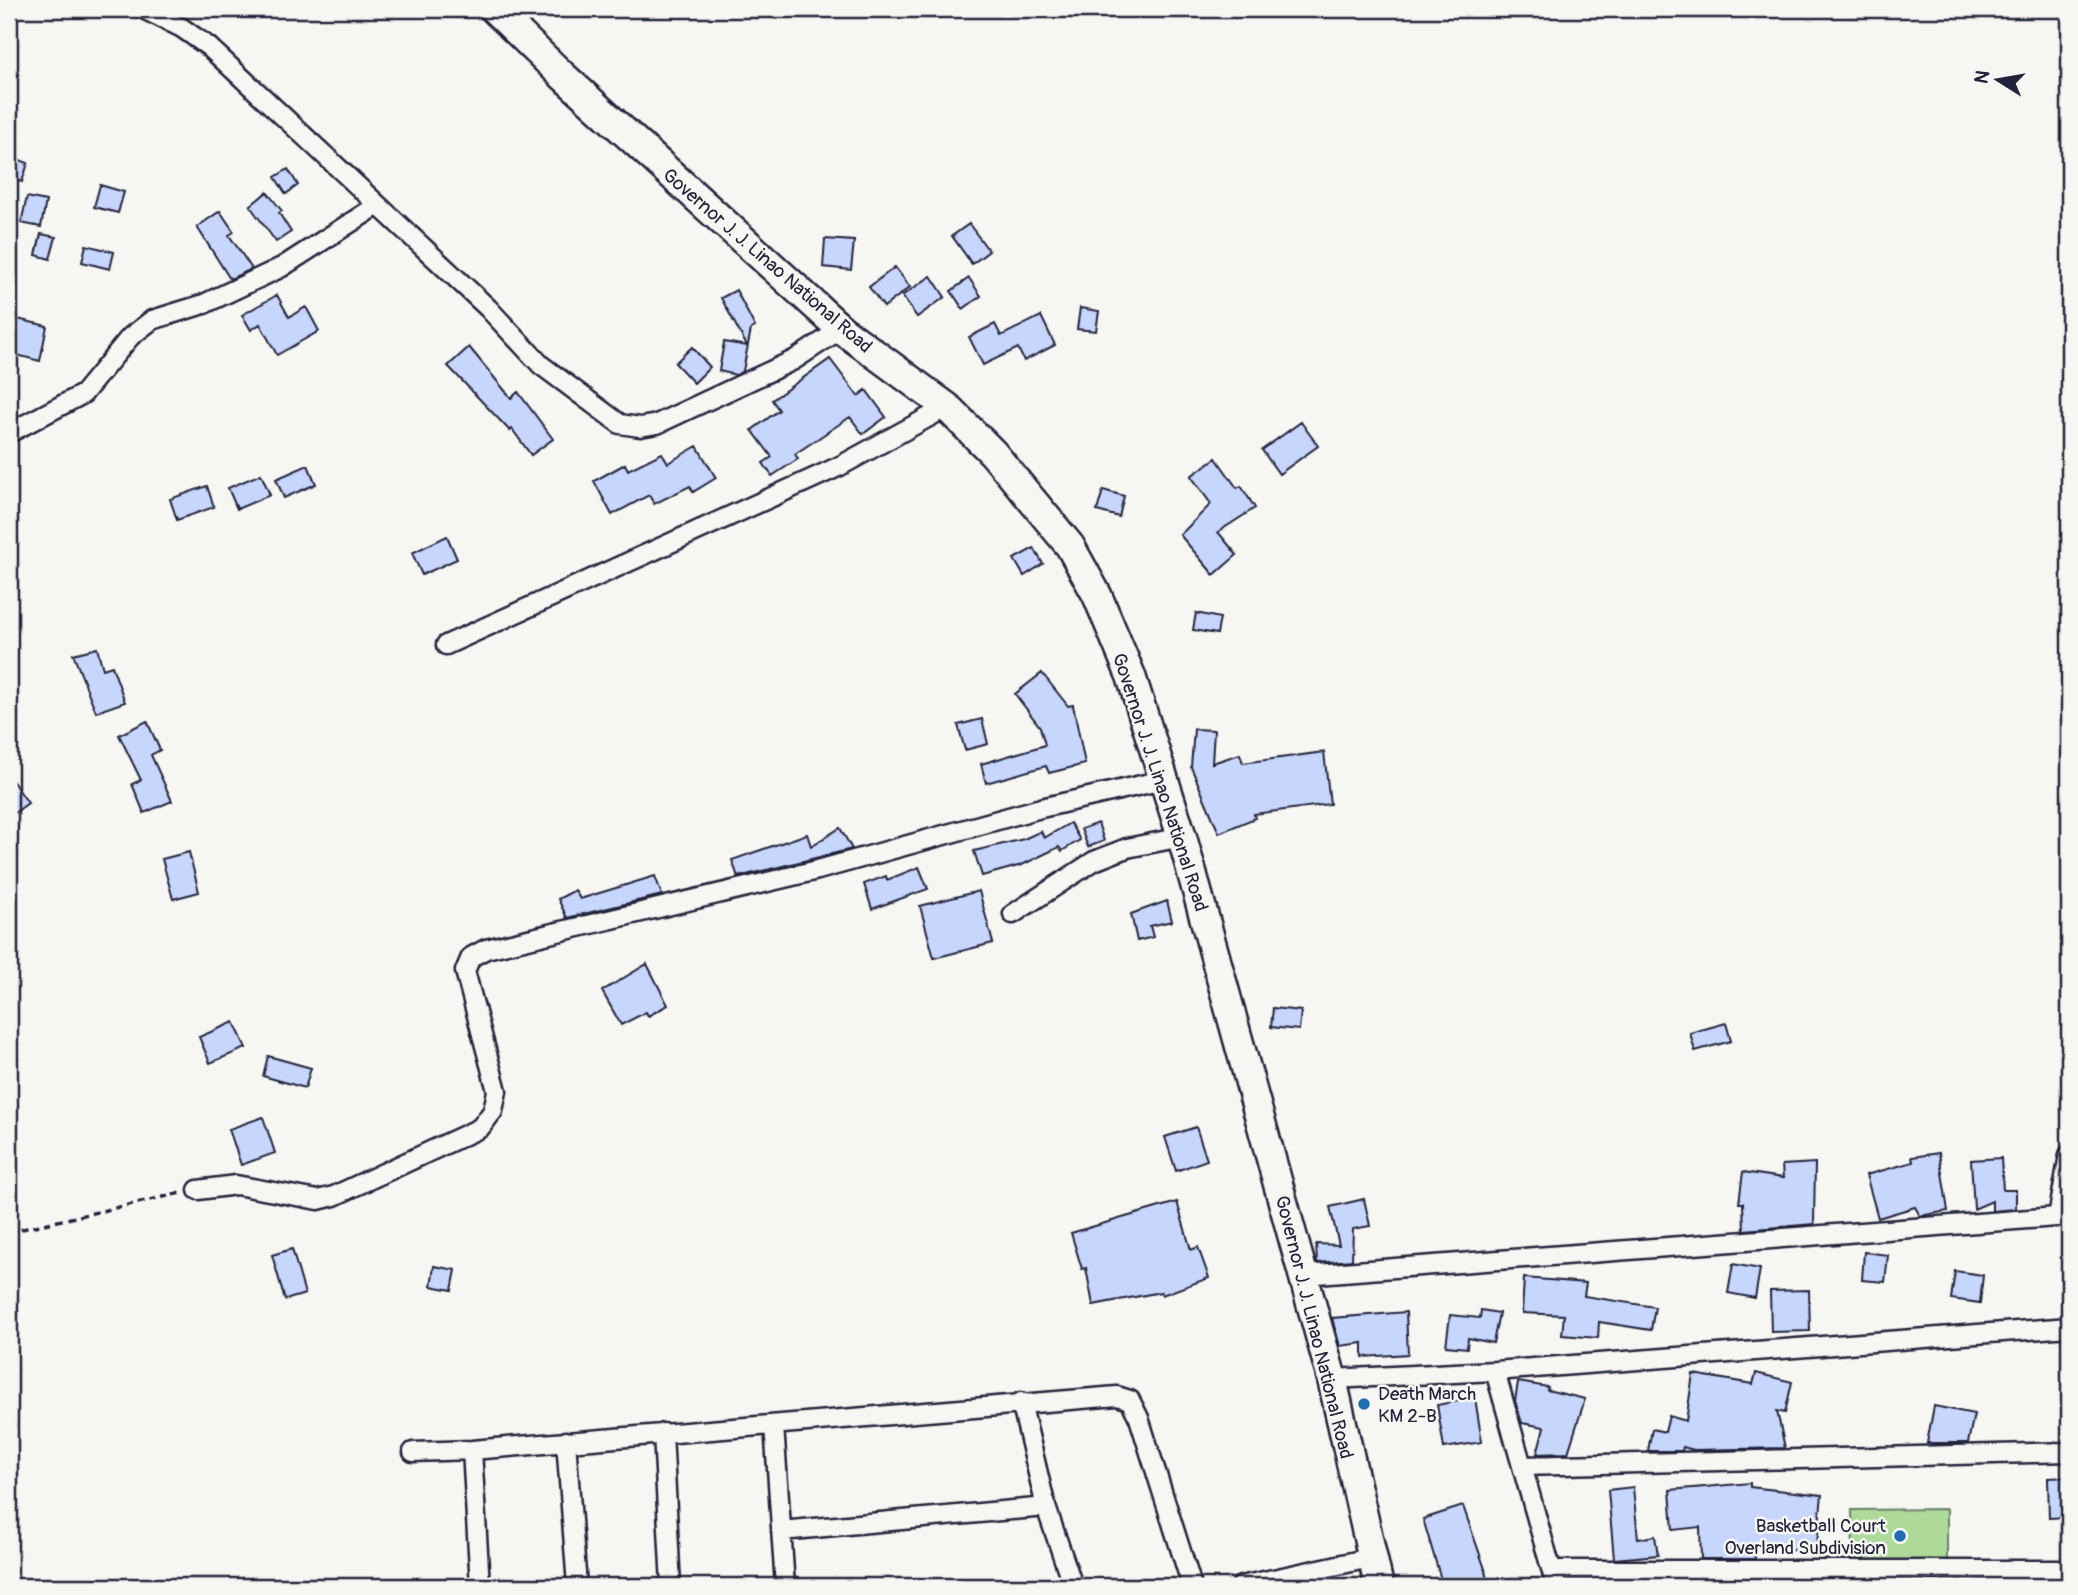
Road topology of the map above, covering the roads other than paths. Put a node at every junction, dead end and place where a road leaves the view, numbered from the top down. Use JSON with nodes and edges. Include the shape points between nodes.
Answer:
{"nodes":[{"id":1,"x":143,"y":9,"type":"edge"},
{"id":2,"x":494,"y":9,"type":"edge"},
{"id":3,"x":378,"y":205,"type":"junction"},
{"id":4,"x":841,"y":329,"type":"junction"},
{"id":5,"x":947,"y":407,"type":"junction"},
{"id":6,"x":9,"y":433,"type":"edge"},
{"id":7,"x":446,"y":645,"type":"dead end"},
{"id":8,"x":1163,"y":780,"type":"junction"},
{"id":9,"x":1182,"y":837,"type":"junction"},
{"id":10,"x":1013,"y":914,"type":"dead end"},
{"id":11,"x":2069,"y":1155,"type":"edge"},
{"id":12,"x":198,"y":1190,"type":"road end"},
{"id":13,"x":2064,"y":1217,"type":"edge"},
{"id":14,"x":1304,"y":1275,"type":"junction"},
{"id":15,"x":2069,"y":1327,"type":"edge"},
{"id":16,"x":1495,"y":1371,"type":"junction"},
{"id":17,"x":1332,"y":1379,"type":"junction"},
{"id":18,"x":1021,"y":1402,"type":"junction"},
{"id":19,"x":774,"y":1425,"type":"junction"},
{"id":20,"x":663,"y":1433,"type":"junction"},
{"id":21,"x":566,"y":1441,"type":"junction"},
{"id":22,"x":471,"y":1450,"type":"junction"},
{"id":23,"x":413,"y":1452,"type":"dead end"},
{"id":24,"x":2069,"y":1452,"type":"edge"},
{"id":25,"x":1522,"y":1466,"type":"junction"},
{"id":26,"x":1045,"y":1507,"type":"junction"},
{"id":27,"x":781,"y":1531,"type":"junction"},
{"id":28,"x":1370,"y":1558,"type":"junction"},
{"id":29,"x":2069,"y":1570,"type":"edge"},
{"id":30,"x":1554,"y":1578,"type":"edge"},
{"id":31,"x":480,"y":1586,"type":"edge"},
{"id":32,"x":577,"y":1586,"type":"edge"},
{"id":33,"x":671,"y":1586,"type":"edge"},
{"id":34,"x":785,"y":1586,"type":"edge"},
{"id":35,"x":1073,"y":1586,"type":"edge"},
{"id":36,"x":1192,"y":1586,"type":"edge"},
{"id":37,"x":1241,"y":1586,"type":"edge"},
{"id":38,"x":1379,"y":1586,"type":"edge"}],
"edges":[{"from":1,"to":3,"type":"street","via":[[182,27],[209,47]]},
{"from":2,"to":4,"type":"main road","name":"Governor J. J. Linao National Road"},
{"from":3,"to":4,"type":"street","via":[[488,308],[541,365],[620,424],[657,424],[794,360]]},
{"from":3,"to":6,"type":"street","via":[[282,267],[204,304],[152,320],[131,337],[83,394]]},
{"from":4,"to":5,"type":"main road","name":"Governor J. J. Linao National Road"},
{"from":5,"to":7,"type":"street","via":[[840,466]]},
{"from":5,"to":8,"type":"main road","name":"Governor J. J. Linao National Road","via":[[993,453],[1070,546],[1097,595],[1131,676]]},
{"from":8,"to":9,"type":"main road","name":"Governor J. J. Linao National Road"},
{"from":8,"to":12,"type":"street","via":[[486,950],[471,957],[465,971],[497,1091],[492,1111],[480,1128],[318,1200],[236,1185]]},
{"from":9,"to":10,"type":"street","via":[[1127,848],[1094,861]]},
{"from":9,"to":14,"type":"main road","name":"Governor J. J. Linao National Road"},
{"from":11,"to":13,"type":"street"},
{"from":13,"to":14,"type":"street"},
{"from":14,"to":17,"type":"main road","name":"Governor J. J. Linao National Road"},
{"from":15,"to":16,"type":"street"},
{"from":16,"to":17,"type":"street"},
{"from":16,"to":25,"type":"street"},
{"from":17,"to":28,"type":"main road","name":"Governor J. J. Linao National Road"},
{"from":18,"to":19,"type":"street"},
{"from":18,"to":26,"type":"street"},
{"from":18,"to":36,"type":"street","via":[[1118,1396],[1130,1400]]},
{"from":19,"to":20,"type":"street"},
{"from":19,"to":27,"type":"street"},
{"from":20,"to":21,"type":"street"},
{"from":20,"to":33,"type":"street"},
{"from":21,"to":22,"type":"street"},
{"from":21,"to":32,"type":"street"},
{"from":22,"to":23,"type":"street"},
{"from":22,"to":31,"type":"street"},
{"from":24,"to":25,"type":"street"},
{"from":25,"to":30,"type":"street"},
{"from":26,"to":27,"type":"street"},
{"from":26,"to":35,"type":"street"},
{"from":27,"to":34,"type":"street"},
{"from":28,"to":37,"type":"street"},
{"from":28,"to":38,"type":"main road","name":"Governor J. J. Linao National Road"},
{"from":29,"to":30,"type":"street"}]}
